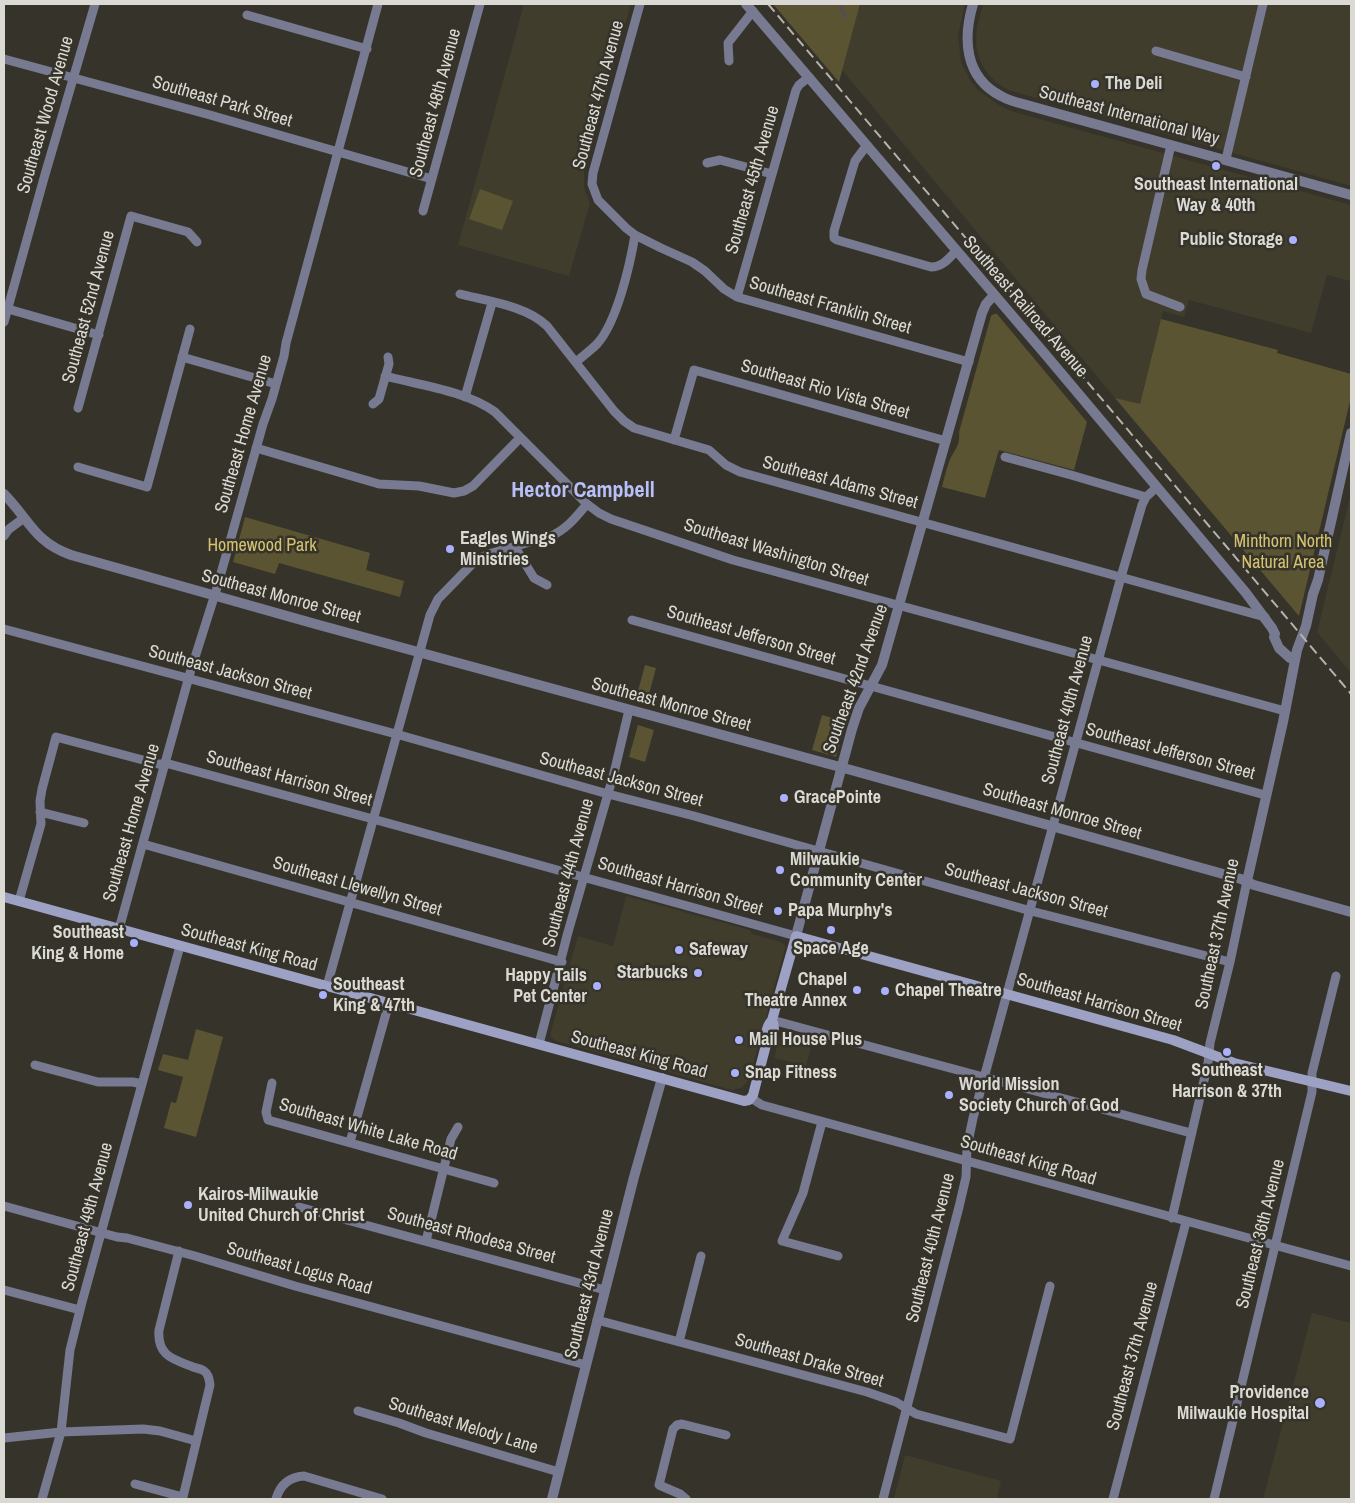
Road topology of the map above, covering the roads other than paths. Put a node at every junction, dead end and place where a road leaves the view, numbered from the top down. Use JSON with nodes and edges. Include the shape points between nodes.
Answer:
{"nodes":[{"id":1,"x":95,"y":4,"type":"edge"},
{"id":2,"x":378,"y":4,"type":"edge"},
{"id":3,"x":480,"y":4,"type":"edge"},
{"id":4,"x":640,"y":4,"type":"edge"},
{"id":5,"x":973,"y":4,"type":"edge"},
{"id":6,"x":1263,"y":4,"type":"edge"},
{"id":7,"x":750,"y":8,"type":"edge"},
{"id":8,"x":247,"y":15,"type":"dead end"},
{"id":9,"x":367,"y":49,"type":"junction"},
{"id":10,"x":1156,"y":51,"type":"dead end"},
{"id":11,"x":4,"y":59,"type":"edge"},
{"id":12,"x":729,"y":61,"type":"dead end"},
{"id":13,"x":809,"y":77,"type":"junction"},
{"id":14,"x":1246,"y":77,"type":"junction"},
{"id":15,"x":73,"y":78,"type":"junction"},
{"id":16,"x":867,"y":145,"type":"junction"},
{"id":17,"x":1171,"y":145,"type":"junction"},
{"id":18,"x":338,"y":152,"type":"junction"},
{"id":19,"x":1226,"y":159,"type":"junction"},
{"id":20,"x":707,"y":163,"type":"dead end"},
{"id":21,"x":772,"y":174,"type":"junction"},
{"id":22,"x":432,"y":179,"type":"junction"},
{"id":23,"x":595,"y":194,"type":"joint"},
{"id":24,"x":1351,"y":194,"type":"edge"},
{"id":25,"x":423,"y":211,"type":"dead end"},
{"id":26,"x":635,"y":235,"type":"junction"},
{"id":27,"x":196,"y":242,"type":"dead end"},
{"id":28,"x":956,"y":251,"type":"junction"},
{"id":29,"x":460,"y":294,"type":"dead end"},
{"id":30,"x":994,"y":295,"type":"junction"},
{"id":31,"x":737,"y":297,"type":"junction"},
{"id":32,"x":492,"y":303,"type":"junction"},
{"id":33,"x":1180,"y":307,"type":"dead end"},
{"id":34,"x":8,"y":309,"type":"junction"},
{"id":35,"x":4,"y":322,"type":"edge"},
{"id":36,"x":190,"y":329,"type":"dead end"},
{"id":37,"x":99,"y":335,"type":"junction"},
{"id":38,"x":182,"y":357,"type":"junction"},
{"id":39,"x":388,"y":357,"type":"dead end"},
{"id":40,"x":576,"y":362,"type":"junction"},
{"id":41,"x":969,"y":362,"type":"junction"},
{"id":42,"x":385,"y":376,"type":"junction"},
{"id":43,"x":276,"y":384,"type":"junction"},
{"id":44,"x":466,"y":397,"type":"junction"},
{"id":45,"x":373,"y":404,"type":"dead end"},
{"id":46,"x":78,"y":408,"type":"dead end"},
{"id":47,"x":1351,"y":434,"type":"edge"},
{"id":48,"x":520,"y":438,"type":"junction"},
{"id":49,"x":674,"y":440,"type":"junction"},
{"id":50,"x":946,"y":441,"type":"junction"},
{"id":51,"x":256,"y":448,"type":"junction"},
{"id":52,"x":1005,"y":457,"type":"dead end"},
{"id":53,"x":78,"y":468,"type":"dead end"},
{"id":54,"x":1157,"y":487,"type":"junction"},
{"id":55,"x":4,"y":494,"type":"edge"},
{"id":56,"x":1146,"y":498,"type":"junction"},
{"id":57,"x":587,"y":504,"type":"junction"},
{"id":58,"x":24,"y":518,"type":"junction"},
{"id":59,"x":923,"y":522,"type":"junction"},
{"id":60,"x":4,"y":536,"type":"edge"},
{"id":61,"x":515,"y":547,"type":"junction"},
{"id":62,"x":1121,"y":577,"type":"junction"},
{"id":63,"x":547,"y":585,"type":"dead end"},
{"id":64,"x":214,"y":596,"type":"junction"},
{"id":65,"x":899,"y":606,"type":"junction"},
{"id":66,"x":1265,"y":617,"type":"junction"},
{"id":67,"x":632,"y":620,"type":"dead end"},
{"id":68,"x":4,"y":628,"type":"edge"},
{"id":69,"x":420,"y":653,"type":"junction"},
{"id":70,"x":1296,"y":656,"type":"junction"},
{"id":71,"x":1098,"y":660,"type":"junction"},
{"id":72,"x":189,"y":678,"type":"junction"},
{"id":73,"x":871,"y":687,"type":"junction"},
{"id":74,"x":629,"y":710,"type":"junction"},
{"id":75,"x":1285,"y":711,"type":"junction"},
{"id":76,"x":396,"y":734,"type":"junction"},
{"id":77,"x":1075,"y":743,"type":"junction"},
{"id":78,"x":166,"y":763,"type":"junction"},
{"id":79,"x":842,"y":768,"type":"junction"},
{"id":80,"x":608,"y":794,"type":"junction"},
{"id":81,"x":1265,"y":796,"type":"junction"},
{"id":82,"x":40,"y":812,"type":"junction"},
{"id":83,"x":373,"y":818,"type":"junction"},
{"id":84,"x":84,"y":823,"type":"dead end"},
{"id":85,"x":1053,"y":827,"type":"junction"},
{"id":86,"x":143,"y":844,"type":"junction"},
{"id":87,"x":819,"y":851,"type":"junction"},
{"id":88,"x":584,"y":877,"type":"junction"},
{"id":89,"x":1246,"y":881,"type":"junction"},
{"id":90,"x":4,"y":897,"type":"edge"},
{"id":91,"x":19,"y":901,"type":"junction"},
{"id":92,"x":350,"y":902,"type":"junction"},
{"id":93,"x":1031,"y":910,"type":"junction"},
{"id":94,"x":1351,"y":912,"type":"edge"},
{"id":95,"x":119,"y":929,"type":"junction"},
{"id":96,"x":796,"y":936,"type":"junction"},
{"id":97,"x":180,"y":946,"type":"junction"},
{"id":98,"x":562,"y":962,"type":"junction"},
{"id":99,"x":1230,"y":962,"type":"junction"},
{"id":100,"x":1336,"y":976,"type":"dead end"},
{"id":101,"x":327,"y":986,"type":"junction"},
{"id":102,"x":1007,"y":994,"type":"junction"},
{"id":103,"x":389,"y":1002,"type":"junction"},
{"id":104,"x":772,"y":1020,"type":"junction"},
{"id":105,"x":539,"y":1044,"type":"junction"},
{"id":106,"x":1209,"y":1053,"type":"junction"},
{"id":107,"x":35,"y":1064,"type":"dead end"},
{"id":108,"x":662,"y":1078,"type":"junction"},
{"id":109,"x":984,"y":1078,"type":"junction"},
{"id":110,"x":1312,"y":1082,"type":"junction"},
{"id":111,"x":272,"y":1083,"type":"dead end"},
{"id":112,"x":142,"y":1084,"type":"junction"},
{"id":113,"x":1351,"y":1091,"type":"edge"},
{"id":114,"x":751,"y":1098,"type":"junction"},
{"id":115,"x":822,"y":1122,"type":"junction"},
{"id":116,"x":458,"y":1126,"type":"dead end"},
{"id":117,"x":1191,"y":1133,"type":"junction"},
{"id":118,"x":350,"y":1142,"type":"junction"},
{"id":119,"x":967,"y":1161,"type":"junction"},
{"id":120,"x":444,"y":1169,"type":"junction"},
{"id":121,"x":494,"y":1183,"type":"dead end"},
{"id":122,"x":4,"y":1206,"type":"edge"},
{"id":123,"x":299,"y":1207,"type":"dead end"},
{"id":124,"x":1172,"y":1218,"type":"junction"},
{"id":125,"x":1186,"y":1222,"type":"junction"},
{"id":126,"x":100,"y":1232,"type":"junction"},
{"id":127,"x":426,"y":1241,"type":"junction"},
{"id":128,"x":1275,"y":1246,"type":"junction"},
{"id":129,"x":179,"y":1251,"type":"junction"},
{"id":130,"x":701,"y":1256,"type":"dead end"},
{"id":131,"x":838,"y":1256,"type":"dead end"},
{"id":132,"x":1351,"y":1266,"type":"edge"},
{"id":133,"x":1050,"y":1286,"type":"dead end"},
{"id":134,"x":4,"y":1290,"type":"edge"},
{"id":135,"x":605,"y":1290,"type":"junction"},
{"id":136,"x":80,"y":1310,"type":"junction"},
{"id":137,"x":597,"y":1320,"type":"junction"},
{"id":138,"x":679,"y":1342,"type":"junction"},
{"id":139,"x":586,"y":1365,"type":"junction"},
{"id":140,"x":907,"y":1408,"type":"junction"},
{"id":141,"x":358,"y":1412,"type":"dead end"},
{"id":142,"x":61,"y":1432,"type":"junction"},
{"id":143,"x":726,"y":1435,"type":"dead end"},
{"id":144,"x":4,"y":1438,"type":"edge"},
{"id":145,"x":196,"y":1441,"type":"junction"},
{"id":146,"x":559,"y":1472,"type":"junction"},
{"id":147,"x":135,"y":1484,"type":"dead end"},
{"id":148,"x":42,"y":1499,"type":"edge"},
{"id":149,"x":276,"y":1499,"type":"edge"},
{"id":150,"x":382,"y":1499,"type":"edge"},
{"id":151,"x":552,"y":1499,"type":"edge"},
{"id":152,"x":686,"y":1499,"type":"edge"},
{"id":153,"x":883,"y":1499,"type":"edge"},
{"id":154,"x":1113,"y":1499,"type":"edge"},
{"id":155,"x":1214,"y":1499,"type":"edge"}],
"edges":[{"from":1,"to":15,"type":"street","name":"Southeast Wood Avenue"},
{"from":2,"to":9,"type":"street","name":"Southeast Home Avenue"},
{"from":3,"to":22,"type":"street","name":"Southeast 48th Avenue"},
{"from":4,"to":23,"type":"street","name":"Southeast 47th Avenue","via":[[593,173]]},
{"from":5,"to":17,"type":"street","name":"Southeast International Way","via":[[967,31],[968,52],[978,75],[992,91],[1010,100]]},
{"from":6,"to":14,"type":"street"},
{"from":7,"to":12,"type":"street","via":[[728,43]]},
{"from":7,"to":13,"type":"street","name":"Southeast Railroad Avenue"},
{"from":8,"to":9,"type":"street"},
{"from":9,"to":18,"type":"street","name":"Southeast Home Avenue"},
{"from":10,"to":14,"type":"street"},
{"from":11,"to":15,"type":"street","name":"Southeast Park Street"},
{"from":13,"to":16,"type":"street","name":"Southeast Railroad Avenue"},
{"from":13,"to":21,"type":"street","name":"Southeast 45th Avenue","via":[[796,90]]},
{"from":14,"to":19,"type":"street"},
{"from":15,"to":18,"type":"street","name":"Southeast Park Street"},
{"from":15,"to":34,"type":"street","name":"Southeast Wood Avenue"},
{"from":16,"to":28,"type":"street","name":"Southeast Railroad Avenue"},
{"from":16,"to":28,"type":"street","via":[[855,161],[834,238],[932,267],[944,263]]},
{"from":17,"to":19,"type":"street","name":"Southeast International Way"},
{"from":17,"to":33,"type":"street","via":[[1142,279],[1146,294]]},
{"from":18,"to":22,"type":"street","name":"Southeast Park Street"},
{"from":18,"to":43,"type":"street","name":"Southeast Home Avenue"},
{"from":19,"to":24,"type":"street","name":"Southeast International Way"},
{"from":20,"to":21,"type":"street","via":[[720,160]]},
{"from":21,"to":31,"type":"street","name":"Southeast 45th Avenue"},
{"from":22,"to":25,"type":"street","name":"Southeast 48th Avenue"},
{"from":23,"to":26,"type":"street","name":"Southeast Franklin Street"},
{"from":26,"to":31,"type":"street","name":"Southeast Franklin Street","via":[[692,262]]},
{"from":26,"to":40,"type":"street","via":[[612,320],[598,343]]},
{"from":27,"to":37,"type":"street","name":"Southeast 52nd Avenue","via":[[188,232],[132,216]]},
{"from":28,"to":30,"type":"street","name":"Southeast Railroad Avenue"},
{"from":29,"to":32,"type":"street","name":"Southeast Adams Street"},
{"from":30,"to":41,"type":"street","name":"Southeast 42nd Avenue","via":[[984,307]]},
{"from":30,"to":54,"type":"street","name":"Southeast Railroad Avenue"},
{"from":31,"to":41,"type":"street","name":"Southeast Franklin Street"},
{"from":32,"to":40,"type":"street","name":"Southeast Adams Street","via":[[524,311],[537,318]]},
{"from":32,"to":44,"type":"street"},
{"from":34,"to":35,"type":"street","name":"Southeast Wood Avenue"},
{"from":34,"to":37,"type":"street"},
{"from":36,"to":38,"type":"street"},
{"from":37,"to":46,"type":"street","name":"Southeast 52nd Avenue"},
{"from":38,"to":43,"type":"street"},
{"from":38,"to":53,"type":"street","via":[[147,487]]},
{"from":39,"to":42,"type":"street"},
{"from":40,"to":49,"type":"street","name":"Southeast Adams Street","via":[[624,421],[634,428]]},
{"from":41,"to":50,"type":"street","name":"Southeast 42nd Avenue"},
{"from":42,"to":44,"type":"street","name":"Southeast Washington Street"},
{"from":42,"to":45,"type":"street","via":[[379,399]]},
{"from":43,"to":51,"type":"street","name":"Southeast Home Avenue"},
{"from":44,"to":48,"type":"street","name":"Southeast Washington Street","via":[[494,412]]},
{"from":47,"to":70,"type":"street","name":"Southeast 37th Avenue","via":[[1310,625],[1300,654]]},
{"from":48,"to":51,"type":"street","via":[[473,486],[454,493],[419,486],[379,484]]},
{"from":48,"to":57,"type":"street","name":"Southeast Washington Street"},
{"from":49,"to":50,"type":"street","name":"Southeast Rio Vista Street","via":[[694,370]]},
{"from":49,"to":59,"type":"street","name":"Southeast Adams Street","via":[[709,450],[740,472]]},
{"from":50,"to":59,"type":"street","name":"Southeast 42nd Avenue"},
{"from":51,"to":64,"type":"street","name":"Southeast Home Avenue"},
{"from":52,"to":56,"type":"street"},
{"from":54,"to":56,"type":"street","name":"Southeast 40th Avenue"},
{"from":54,"to":66,"type":"street","name":"Southeast Railroad Avenue"},
{"from":55,"to":58,"type":"street","name":"Southeast Monroe Street"},
{"from":56,"to":62,"type":"street","name":"Southeast 40th Avenue"},
{"from":57,"to":61,"type":"street","via":[[561,532]]},
{"from":57,"to":65,"type":"street","name":"Southeast Washington Street","via":[[611,519],[733,560]]},
{"from":58,"to":60,"type":"street"},
{"from":58,"to":64,"type":"street","name":"Southeast Monroe Street","via":[[42,540],[59,550]]},
{"from":59,"to":62,"type":"street","name":"Southeast Adams Street"},
{"from":59,"to":65,"type":"street","name":"Southeast 42nd Avenue"},
{"from":61,"to":63,"type":"street","via":[[534,578]]},
{"from":61,"to":69,"type":"street","via":[[477,559],[438,599],[430,615]]},
{"from":62,"to":66,"type":"street","name":"Southeast Adams Street"},
{"from":62,"to":71,"type":"street","name":"Southeast 40th Avenue"},
{"from":64,"to":69,"type":"street","name":"Southeast Monroe Street"},
{"from":64,"to":72,"type":"street","name":"Southeast Home Avenue"},
{"from":65,"to":71,"type":"street","name":"Southeast Washington Street"},
{"from":65,"to":73,"type":"street","name":"Southeast 42nd Avenue","via":[[882,665]]},
{"from":66,"to":70,"type":"street","name":"Southeast Railroad Avenue","via":[[1283,652],[1290,658]]},
{"from":67,"to":73,"type":"street","name":"Southeast Jefferson Street"},
{"from":68,"to":72,"type":"street","name":"Southeast Jackson Street"},
{"from":69,"to":74,"type":"street","name":"Southeast Monroe Street"},
{"from":69,"to":76,"type":"street"},
{"from":70,"to":75,"type":"street","name":"Southeast 37th Avenue"},
{"from":71,"to":75,"type":"street","name":"Southeast Washington Street"},
{"from":71,"to":77,"type":"street","name":"Southeast 40th Avenue"},
{"from":72,"to":76,"type":"street","name":"Southeast Jackson Street"},
{"from":72,"to":78,"type":"street","name":"Southeast Home Avenue"},
{"from":73,"to":77,"type":"street","name":"Southeast Jefferson Street"},
{"from":73,"to":79,"type":"street","name":"Southeast 42nd Avenue","via":[[857,713]]},
{"from":74,"to":79,"type":"street","name":"Southeast Monroe Street"},
{"from":74,"to":80,"type":"street","name":"Southeast 44th Avenue"},
{"from":75,"to":81,"type":"street","name":"Southeast 37th Avenue"},
{"from":76,"to":80,"type":"street","name":"Southeast Jackson Street"},
{"from":76,"to":83,"type":"street"},
{"from":77,"to":81,"type":"street","name":"Southeast Jefferson Street"},
{"from":77,"to":85,"type":"street","name":"Southeast 40th Avenue"},
{"from":78,"to":82,"type":"street","name":"Southeast Harrison Street","via":[[158,764],[56,737],[42,789]]},
{"from":78,"to":83,"type":"street","name":"Southeast Harrison Street"},
{"from":78,"to":86,"type":"street","name":"Southeast Home Avenue"},
{"from":79,"to":85,"type":"street","name":"Southeast Monroe Street"},
{"from":79,"to":87,"type":"street","name":"Southeast 42nd Avenue"},
{"from":80,"to":87,"type":"street","name":"Southeast Jackson Street"},
{"from":80,"to":88,"type":"street","name":"Southeast 44th Avenue"},
{"from":81,"to":89,"type":"street","name":"Southeast 37th Avenue"},
{"from":82,"to":84,"type":"street"},
{"from":82,"to":91,"type":"street","via":[[41,824]]},
{"from":83,"to":88,"type":"street","name":"Southeast Harrison Street"},
{"from":83,"to":92,"type":"street"},
{"from":85,"to":89,"type":"street","name":"Southeast Monroe Street"},
{"from":85,"to":93,"type":"street","name":"Southeast 40th Avenue"},
{"from":86,"to":92,"type":"street","name":"Southeast Llewellyn Street"},
{"from":86,"to":95,"type":"street","name":"Southeast Home Avenue"},
{"from":87,"to":93,"type":"street","name":"Southeast Jackson Street"},
{"from":87,"to":96,"type":"street","name":"Southeast 42nd Avenue"},
{"from":88,"to":96,"type":"street","name":"Southeast Harrison Street"},
{"from":88,"to":98,"type":"street","name":"Southeast 44th Avenue"},
{"from":89,"to":94,"type":"street","name":"Southeast Monroe Street"},
{"from":89,"to":99,"type":"street","name":"Southeast 37th Avenue"},
{"from":90,"to":91,"type":"main road","name":"Southeast King Road"},
{"from":91,"to":95,"type":"main road","name":"Southeast King Road"},
{"from":92,"to":98,"type":"street","name":"Southeast Llewellyn Street"},
{"from":92,"to":101,"type":"street"},
{"from":93,"to":99,"type":"street","name":"Southeast Jackson Street"},
{"from":93,"to":102,"type":"street","name":"Southeast 40th Avenue"},
{"from":95,"to":97,"type":"main road","name":"Southeast King Road"},
{"from":96,"to":102,"type":"main road","name":"Southeast Harrison Street"},
{"from":96,"to":104,"type":"main road","name":"Southeast 42nd Avenue"},
{"from":97,"to":101,"type":"main road","name":"Southeast King Road"},
{"from":97,"to":112,"type":"street","name":"Southeast 49th Avenue"},
{"from":98,"to":105,"type":"street","name":"Southeast 44th Avenue"},
{"from":99,"to":106,"type":"street","name":"Southeast 37th Avenue"},
{"from":100,"to":110,"type":"street","name":"Southeast 36th Avenue"},
{"from":101,"to":103,"type":"main road","name":"Southeast King Road"},
{"from":102,"to":106,"type":"main road","name":"Southeast Harrison Street"},
{"from":102,"to":109,"type":"street","name":"Southeast 40th Avenue"},
{"from":103,"to":105,"type":"main road","name":"Southeast King Road"},
{"from":103,"to":118,"type":"street"},
{"from":104,"to":109,"type":"street"},
{"from":104,"to":114,"type":"main road","name":"Southeast 42nd Avenue","via":[[775,1027],[773,1036],[767,1042]]},
{"from":105,"to":108,"type":"main road","name":"Southeast King Road"},
{"from":106,"to":110,"type":"main road","name":"Southeast Harrison Street","via":[[1234,1063]]},
{"from":106,"to":117,"type":"street","name":"Southeast 37th Avenue"},
{"from":107,"to":112,"type":"street","via":[[98,1082]]},
{"from":108,"to":114,"type":"main road","name":"Southeast King Road","via":[[743,1100]]},
{"from":108,"to":135,"type":"street","name":"Southeast 43rd Avenue"},
{"from":109,"to":117,"type":"street"},
{"from":109,"to":119,"type":"street","name":"Southeast 40th Avenue","via":[[970,1129]]},
{"from":110,"to":113,"type":"main road","name":"Southeast Harrison Street"},
{"from":110,"to":128,"type":"street","name":"Southeast 36th Avenue","via":[[1313,1090]]},
{"from":111,"to":118,"type":"street","name":"Southeast White Lake Road","via":[[266,1112],[268,1120]]},
{"from":112,"to":126,"type":"street","name":"Southeast 49th Avenue"},
{"from":114,"to":115,"type":"street","name":"Southeast King Road","via":[[762,1105]]},
{"from":115,"to":119,"type":"street","name":"Southeast King Road"},
{"from":115,"to":131,"type":"street","via":[[804,1193],[782,1241]]},
{"from":116,"to":120,"type":"street","via":[[451,1139]]},
{"from":117,"to":124,"type":"street","name":"Southeast 37th Avenue"},
{"from":118,"to":120,"type":"street","name":"Southeast White Lake Road"},
{"from":119,"to":124,"type":"street","name":"Southeast King Road"},
{"from":119,"to":140,"type":"street","name":"Southeast 40th Avenue","via":[[959,1207]]},
{"from":120,"to":121,"type":"street","name":"Southeast White Lake Road"},
{"from":120,"to":127,"type":"street"},
{"from":122,"to":126,"type":"street","name":"Southeast Logus Road"},
{"from":123,"to":127,"type":"street","name":"Southeast Rhodesa Street"},
{"from":124,"to":125,"type":"street","name":"Southeast King Road"},
{"from":125,"to":128,"type":"street","name":"Southeast King Road"},
{"from":125,"to":154,"type":"street","name":"Southeast 37th Avenue"},
{"from":126,"to":129,"type":"street","name":"Southeast Logus Road"},
{"from":126,"to":136,"type":"street","name":"Southeast 49th Avenue"},
{"from":127,"to":135,"type":"street","name":"Southeast Rhodesa Street"},
{"from":128,"to":132,"type":"street","name":"Southeast King Road"},
{"from":128,"to":155,"type":"street","name":"Southeast 36th Avenue"},
{"from":129,"to":139,"type":"street","name":"Southeast Logus Road"},
{"from":129,"to":145,"type":"street","via":[[158,1339],[168,1356],[205,1371],[209,1377],[210,1386]]},
{"from":130,"to":138,"type":"street"},
{"from":133,"to":140,"type":"street","name":"Southeast Drake Street","via":[[1010,1439],[916,1414]]},
{"from":134,"to":136,"type":"street"},
{"from":135,"to":137,"type":"street","name":"Southeast 43rd Avenue"},
{"from":136,"to":142,"type":"street","name":"Southeast 49th Avenue","via":[[70,1350]]},
{"from":137,"to":138,"type":"street","name":"Southeast Drake Street"},
{"from":137,"to":139,"type":"street","name":"Southeast 43rd Avenue"},
{"from":138,"to":140,"type":"street","name":"Southeast Drake Street","via":[[867,1392]]},
{"from":139,"to":146,"type":"street","name":"Southeast 43rd Avenue"},
{"from":140,"to":153,"type":"street","name":"Southeast 40th Avenue"},
{"from":141,"to":146,"type":"street","name":"Southeast Melody Lane"},
{"from":142,"to":144,"type":"street"},
{"from":142,"to":145,"type":"street","via":[[143,1429]]},
{"from":142,"to":148,"type":"street","name":"Southeast 49th Avenue"},
{"from":143,"to":152,"type":"street","via":[[682,1424],[673,1429],[659,1485]]},
{"from":145,"to":147,"type":"street","via":[[183,1497]]},
{"from":146,"to":151,"type":"street","name":"Southeast 43rd Avenue"},
{"from":149,"to":150,"type":"street","via":[[283,1484],[291,1478],[304,1476]]}]}
